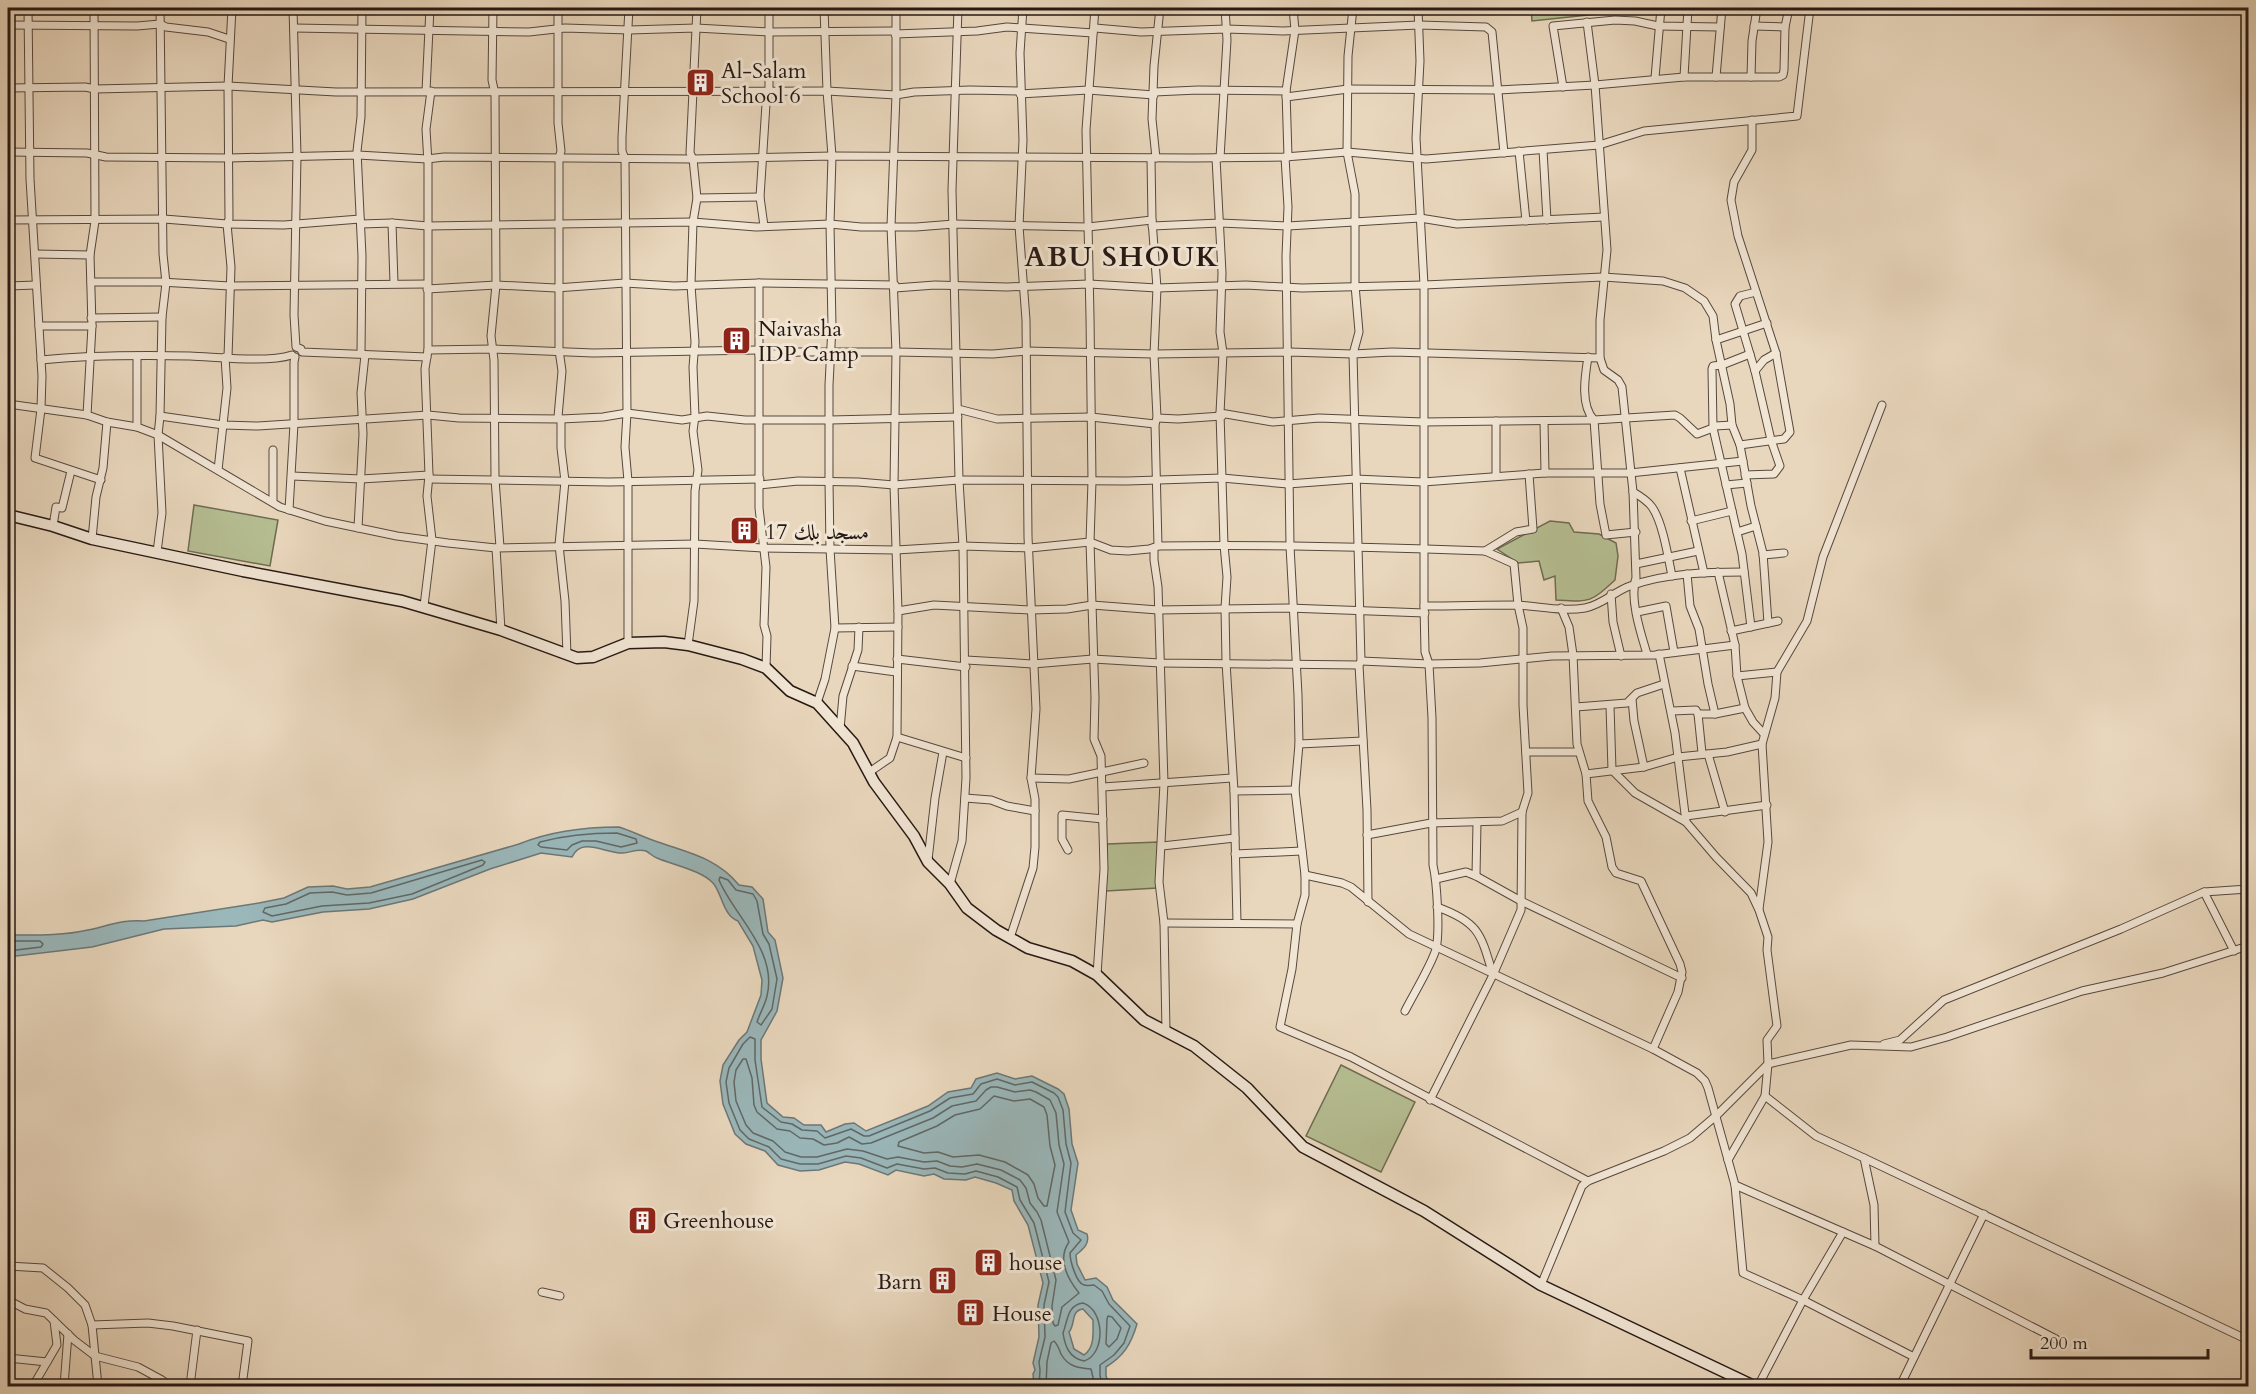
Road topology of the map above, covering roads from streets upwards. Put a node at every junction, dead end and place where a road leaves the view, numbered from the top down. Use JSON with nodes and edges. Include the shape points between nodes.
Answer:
{"nodes":[{"id":1,"x":28,"y":8,"type":"edge"},
{"id":2,"x":94,"y":8,"type":"edge"},
{"id":3,"x":160,"y":8,"type":"edge"},
{"id":4,"x":232,"y":8,"type":"edge"},
{"id":5,"x":293,"y":8,"type":"edge"},
{"id":6,"x":362,"y":8,"type":"edge"},
{"id":7,"x":430,"y":8,"type":"edge"},
{"id":8,"x":493,"y":8,"type":"edge"},
{"id":9,"x":558,"y":8,"type":"edge"},
{"id":10,"x":629,"y":8,"type":"edge"},
{"id":11,"x":697,"y":8,"type":"edge"},
{"id":12,"x":769,"y":8,"type":"edge"},
{"id":13,"x":824,"y":8,"type":"edge"},
{"id":14,"x":896,"y":8,"type":"edge"},
{"id":15,"x":958,"y":8,"type":"edge"},
{"id":16,"x":1023,"y":8,"type":"edge"},
{"id":17,"x":1095,"y":8,"type":"edge"},
{"id":18,"x":1160,"y":8,"type":"edge"},
{"id":19,"x":1225,"y":8,"type":"edge"},
{"id":20,"x":1293,"y":8,"type":"edge"},
{"id":21,"x":1353,"y":8,"type":"edge"},
{"id":22,"x":1418,"y":8,"type":"edge"},
{"id":23,"x":1661,"y":8,"type":"edge"},
{"id":24,"x":1688,"y":8,"type":"edge"},
{"id":25,"x":1722,"y":8,"type":"edge"},
{"id":26,"x":1757,"y":8,"type":"edge"},
{"id":27,"x":1789,"y":8,"type":"edge"},
{"id":28,"x":1810,"y":8,"type":"edge"},
{"id":29,"x":1587,"y":22,"type":"junction"},
{"id":30,"x":160,"y":24,"type":"junction"},
{"id":31,"x":8,"y":25,"type":"edge"},
{"id":32,"x":29,"y":25,"type":"junction"},
{"id":33,"x":1419,"y":25,"type":"junction"},
{"id":34,"x":93,"y":26,"type":"junction"},
{"id":35,"x":1658,"y":26,"type":"junction"},
{"id":36,"x":1754,"y":26,"type":"junction"},
{"id":37,"x":1351,"y":27,"type":"junction"},
{"id":38,"x":1687,"y":27,"type":"junction"},
{"id":39,"x":1720,"y":27,"type":"junction"},
{"id":40,"x":1785,"y":27,"type":"junction"},
{"id":41,"x":294,"y":28,"type":"junction"},
{"id":42,"x":363,"y":28,"type":"junction"},
{"id":43,"x":696,"y":28,"type":"junction"},
{"id":44,"x":1022,"y":29,"type":"junction"},
{"id":45,"x":1226,"y":29,"type":"junction"},
{"id":46,"x":428,"y":30,"type":"junction"},
{"id":47,"x":558,"y":30,"type":"junction"},
{"id":48,"x":629,"y":30,"type":"junction"},
{"id":49,"x":958,"y":30,"type":"junction"},
{"id":50,"x":1295,"y":30,"type":"junction"},
{"id":51,"x":491,"y":31,"type":"junction"},
{"id":52,"x":826,"y":31,"type":"junction"},
{"id":53,"x":1094,"y":31,"type":"junction"},
{"id":54,"x":1158,"y":31,"type":"junction"},
{"id":55,"x":769,"y":32,"type":"junction"},
{"id":56,"x":895,"y":33,"type":"junction"},
{"id":57,"x":229,"y":39,"type":"junction"},
{"id":58,"x":1684,"y":77,"type":"junction"},
{"id":59,"x":1716,"y":77,"type":"junction"},
{"id":60,"x":1751,"y":77,"type":"junction"},
{"id":61,"x":1655,"y":78,"type":"junction"},
{"id":62,"x":228,"y":86,"type":"junction"},
{"id":63,"x":1595,"y":86,"type":"junction"},
{"id":64,"x":161,"y":87,"type":"junction"},
{"id":65,"x":1563,"y":87,"type":"junction"},
{"id":66,"x":8,"y":88,"type":"edge"},
{"id":67,"x":28,"y":88,"type":"junction"},
{"id":68,"x":295,"y":89,"type":"junction"},
{"id":69,"x":1348,"y":89,"type":"junction"},
{"id":70,"x":95,"y":90,"type":"junction"},
{"id":71,"x":493,"y":90,"type":"junction"},
{"id":72,"x":955,"y":90,"type":"junction"},
{"id":73,"x":1088,"y":90,"type":"junction"},
{"id":74,"x":1223,"y":90,"type":"junction"},
{"id":75,"x":1417,"y":90,"type":"junction"},
{"id":76,"x":1498,"y":90,"type":"junction"},
{"id":77,"x":362,"y":91,"type":"junction"},
{"id":78,"x":429,"y":91,"type":"junction"},
{"id":79,"x":560,"y":91,"type":"junction"},
{"id":80,"x":692,"y":91,"type":"junction"},
{"id":81,"x":827,"y":91,"type":"junction"},
{"id":82,"x":623,"y":92,"type":"junction"},
{"id":83,"x":769,"y":92,"type":"junction"},
{"id":84,"x":1020,"y":93,"type":"junction"},
{"id":85,"x":1154,"y":94,"type":"junction"},
{"id":86,"x":1286,"y":94,"type":"junction"},
{"id":87,"x":896,"y":95,"type":"junction"},
{"id":88,"x":1752,"y":120,"type":"junction"},
{"id":89,"x":1599,"y":145,"type":"junction"},
{"id":90,"x":1543,"y":150,"type":"junction"},
{"id":91,"x":1519,"y":151,"type":"junction"},
{"id":92,"x":8,"y":152,"type":"edge"},
{"id":93,"x":1347,"y":152,"type":"junction"},
{"id":94,"x":30,"y":153,"type":"junction"},
{"id":95,"x":1504,"y":153,"type":"junction"},
{"id":96,"x":96,"y":155,"type":"junction"},
{"id":97,"x":358,"y":155,"type":"junction"},
{"id":98,"x":162,"y":156,"type":"junction"},
{"id":99,"x":297,"y":156,"type":"junction"},
{"id":100,"x":832,"y":156,"type":"junction"},
{"id":101,"x":1286,"y":157,"type":"junction"},
{"id":102,"x":230,"y":158,"type":"junction"},
{"id":103,"x":494,"y":158,"type":"junction"},
{"id":104,"x":559,"y":158,"type":"junction"},
{"id":105,"x":764,"y":158,"type":"junction"},
{"id":106,"x":894,"y":158,"type":"junction"},
{"id":107,"x":952,"y":158,"type":"junction"},
{"id":108,"x":1021,"y":158,"type":"junction"},
{"id":109,"x":1086,"y":158,"type":"junction"},
{"id":110,"x":1153,"y":158,"type":"junction"},
{"id":111,"x":1218,"y":158,"type":"junction"},
{"id":112,"x":1417,"y":158,"type":"junction"},
{"id":113,"x":427,"y":159,"type":"junction"},
{"id":114,"x":625,"y":159,"type":"junction"},
{"id":115,"x":693,"y":159,"type":"junction"},
{"id":116,"x":760,"y":197,"type":"junction"},
{"id":117,"x":697,"y":198,"type":"junction"},
{"id":118,"x":1604,"y":217,"type":"junction"},
{"id":119,"x":1420,"y":218,"type":"junction"},
{"id":120,"x":164,"y":219,"type":"junction"},
{"id":121,"x":8,"y":220,"type":"edge"},
{"id":122,"x":1546,"y":220,"type":"junction"},
{"id":123,"x":32,"y":221,"type":"junction"},
{"id":124,"x":95,"y":221,"type":"junction"},
{"id":125,"x":361,"y":221,"type":"junction"},
{"id":126,"x":1526,"y":221,"type":"junction"},
{"id":127,"x":693,"y":222,"type":"junction"},
{"id":128,"x":1353,"y":222,"type":"junction"},
{"id":129,"x":392,"y":223,"type":"junction"},
{"id":130,"x":559,"y":223,"type":"junction"},
{"id":131,"x":625,"y":223,"type":"junction"},
{"id":132,"x":1152,"y":223,"type":"junction"},
{"id":133,"x":1220,"y":223,"type":"junction"},
{"id":134,"x":227,"y":224,"type":"junction"},
{"id":135,"x":495,"y":224,"type":"junction"},
{"id":136,"x":830,"y":224,"type":"junction"},
{"id":137,"x":954,"y":224,"type":"junction"},
{"id":138,"x":297,"y":225,"type":"junction"},
{"id":139,"x":428,"y":226,"type":"junction"},
{"id":140,"x":764,"y":226,"type":"junction"},
{"id":141,"x":891,"y":226,"type":"junction"},
{"id":142,"x":1019,"y":226,"type":"junction"},
{"id":143,"x":1288,"y":226,"type":"junction"},
{"id":144,"x":1088,"y":227,"type":"junction"},
{"id":145,"x":35,"y":254,"type":"junction"},
{"id":146,"x":90,"y":255,"type":"junction"},
{"id":147,"x":1603,"y":277,"type":"junction"},
{"id":148,"x":91,"y":282,"type":"junction"},
{"id":149,"x":394,"y":283,"type":"junction"},
{"id":150,"x":759,"y":283,"type":"junction"},
{"id":151,"x":166,"y":284,"type":"junction"},
{"id":152,"x":363,"y":284,"type":"junction"},
{"id":153,"x":625,"y":284,"type":"junction"},
{"id":154,"x":1089,"y":284,"type":"junction"},
{"id":155,"x":36,"y":285,"type":"junction"},
{"id":156,"x":294,"y":285,"type":"junction"},
{"id":157,"x":496,"y":285,"type":"junction"},
{"id":158,"x":691,"y":285,"type":"junction"},
{"id":159,"x":832,"y":285,"type":"junction"},
{"id":160,"x":955,"y":285,"type":"junction"},
{"id":161,"x":1355,"y":285,"type":"junction"},
{"id":162,"x":1424,"y":285,"type":"junction"},
{"id":163,"x":8,"y":286,"type":"edge"},
{"id":164,"x":230,"y":286,"type":"junction"},
{"id":165,"x":427,"y":286,"type":"junction"},
{"id":166,"x":1221,"y":286,"type":"junction"},
{"id":167,"x":560,"y":287,"type":"junction"},
{"id":168,"x":895,"y":287,"type":"junction"},
{"id":169,"x":1024,"y":287,"type":"junction"},
{"id":170,"x":1287,"y":287,"type":"junction"},
{"id":171,"x":1157,"y":288,"type":"junction"},
{"id":172,"x":1756,"y":292,"type":"junction"},
{"id":173,"x":162,"y":317,"type":"junction"},
{"id":174,"x":91,"y":322,"type":"junction"},
{"id":175,"x":1767,"y":323,"type":"junction"},
{"id":176,"x":39,"y":326,"type":"junction"},
{"id":177,"x":1742,"y":331,"type":"junction"},
{"id":178,"x":1716,"y":340,"type":"junction"},
{"id":179,"x":493,"y":349,"type":"junction"},
{"id":180,"x":299,"y":350,"type":"junction"},
{"id":181,"x":559,"y":350,"type":"junction"},
{"id":182,"x":1026,"y":351,"type":"junction"},
{"id":183,"x":693,"y":352,"type":"junction"},
{"id":184,"x":759,"y":352,"type":"junction"},
{"id":185,"x":830,"y":352,"type":"junction"},
{"id":186,"x":896,"y":352,"type":"junction"},
{"id":187,"x":1089,"y":352,"type":"junction"},
{"id":188,"x":1288,"y":352,"type":"junction"},
{"id":189,"x":428,"y":353,"type":"junction"},
{"id":190,"x":626,"y":353,"type":"junction"},
{"id":191,"x":957,"y":353,"type":"junction"},
{"id":192,"x":1223,"y":353,"type":"junction"},
{"id":193,"x":1776,"y":353,"type":"junction"},
{"id":194,"x":363,"y":354,"type":"junction"},
{"id":195,"x":1154,"y":354,"type":"junction"},
{"id":196,"x":1353,"y":354,"type":"junction"},
{"id":197,"x":1424,"y":354,"type":"junction"},
{"id":198,"x":1750,"y":354,"type":"junction"},
{"id":199,"x":91,"y":355,"type":"junction"},
{"id":200,"x":162,"y":355,"type":"junction"},
{"id":201,"x":137,"y":356,"type":"junction"},
{"id":202,"x":294,"y":356,"type":"junction"},
{"id":203,"x":227,"y":357,"type":"junction"},
{"id":204,"x":1588,"y":357,"type":"junction"},
{"id":205,"x":1600,"y":358,"type":"junction"},
{"id":206,"x":42,"y":360,"type":"junction"},
{"id":207,"x":1722,"y":365,"type":"junction"},
{"id":208,"x":1755,"y":371,"type":"junction"},
{"id":209,"x":8,"y":404,"type":"edge"},
{"id":210,"x":1882,"y":405,"type":"dead end"},
{"id":211,"x":41,"y":409,"type":"junction"},
{"id":212,"x":627,"y":413,"type":"junction"},
{"id":213,"x":958,"y":413,"type":"junction"},
{"id":214,"x":87,"y":415,"type":"junction"},
{"id":215,"x":428,"y":415,"type":"junction"},
{"id":216,"x":1221,"y":415,"type":"junction"},
{"id":217,"x":160,"y":416,"type":"junction"},
{"id":218,"x":695,"y":416,"type":"junction"},
{"id":219,"x":1091,"y":417,"type":"junction"},
{"id":220,"x":494,"y":418,"type":"junction"},
{"id":221,"x":560,"y":418,"type":"junction"},
{"id":222,"x":1027,"y":418,"type":"junction"},
{"id":223,"x":1354,"y":418,"type":"junction"},
{"id":224,"x":760,"y":419,"type":"junction"},
{"id":225,"x":896,"y":419,"type":"junction"},
{"id":226,"x":1625,"y":419,"type":"junction"},
{"id":227,"x":363,"y":420,"type":"junction"},
{"id":228,"x":830,"y":420,"type":"junction"},
{"id":229,"x":1594,"y":420,"type":"junction"},
{"id":230,"x":1156,"y":421,"type":"junction"},
{"id":231,"x":1288,"y":421,"type":"junction"},
{"id":232,"x":1496,"y":421,"type":"junction"},
{"id":233,"x":1544,"y":421,"type":"junction"},
{"id":234,"x":108,"y":422,"type":"junction"},
{"id":235,"x":1424,"y":422,"type":"junction"},
{"id":236,"x":294,"y":424,"type":"junction"},
{"id":237,"x":223,"y":425,"type":"junction"},
{"id":238,"x":1732,"y":425,"type":"junction"},
{"id":239,"x":137,"y":427,"type":"junction"},
{"id":240,"x":1714,"y":427,"type":"junction"},
{"id":241,"x":158,"y":435,"type":"junction"},
{"id":242,"x":1771,"y":440,"type":"junction"},
{"id":243,"x":1740,"y":445,"type":"junction"},
{"id":244,"x":273,"y":450,"type":"dead end"},
{"id":245,"x":1743,"y":461,"type":"junction"},
{"id":246,"x":1720,"y":463,"type":"junction"},
{"id":247,"x":1680,"y":468,"type":"junction"},
{"id":248,"x":218,"y":470,"type":"junction"},
{"id":249,"x":71,"y":471,"type":"junction"},
{"id":250,"x":1545,"y":473,"type":"junction"},
{"id":251,"x":1598,"y":473,"type":"junction"},
{"id":252,"x":1630,"y":473,"type":"junction"},
{"id":253,"x":1529,"y":474,"type":"junction"},
{"id":254,"x":1745,"y":475,"type":"junction"},
{"id":255,"x":292,"y":476,"type":"junction"},
{"id":256,"x":1496,"y":476,"type":"junction"},
{"id":257,"x":429,"y":477,"type":"junction"},
{"id":258,"x":1222,"y":478,"type":"junction"},
{"id":259,"x":361,"y":479,"type":"junction"},
{"id":260,"x":495,"y":479,"type":"junction"},
{"id":261,"x":1355,"y":479,"type":"junction"},
{"id":262,"x":101,"y":480,"type":"junction"},
{"id":263,"x":959,"y":480,"type":"junction"},
{"id":264,"x":1027,"y":480,"type":"junction"},
{"id":265,"x":1157,"y":480,"type":"junction"},
{"id":266,"x":565,"y":481,"type":"junction"},
{"id":267,"x":628,"y":481,"type":"junction"},
{"id":268,"x":697,"y":481,"type":"junction"},
{"id":269,"x":829,"y":481,"type":"junction"},
{"id":270,"x":1092,"y":481,"type":"junction"},
{"id":271,"x":760,"y":482,"type":"junction"},
{"id":272,"x":1423,"y":482,"type":"junction"},
{"id":273,"x":1747,"y":483,"type":"junction"},
{"id":274,"x":1288,"y":484,"type":"junction"},
{"id":275,"x":1726,"y":484,"type":"junction"},
{"id":276,"x":894,"y":485,"type":"junction"},
{"id":277,"x":1633,"y":492,"type":"junction"},
{"id":278,"x":273,"y":502,"type":"junction"},
{"id":279,"x":289,"y":510,"type":"junction"},
{"id":280,"x":1732,"y":511,"type":"junction"},
{"id":281,"x":8,"y":515,"type":"edge"},
{"id":282,"x":1692,"y":521,"type":"junction"},
{"id":283,"x":53,"y":526,"type":"junction"},
{"id":284,"x":1756,"y":526,"type":"junction"},
{"id":285,"x":358,"y":528,"type":"junction"},
{"id":286,"x":1636,"y":532,"type":"junction"},
{"id":287,"x":1737,"y":532,"type":"junction"},
{"id":288,"x":92,"y":539,"type":"junction"},
{"id":289,"x":432,"y":540,"type":"junction"},
{"id":290,"x":1090,"y":542,"type":"junction"},
{"id":291,"x":695,"y":544,"type":"junction"},
{"id":292,"x":559,"y":545,"type":"junction"},
{"id":293,"x":1224,"y":545,"type":"junction"},
{"id":294,"x":628,"y":546,"type":"junction"},
{"id":295,"x":963,"y":546,"type":"junction"},
{"id":296,"x":1290,"y":546,"type":"junction"},
{"id":297,"x":1358,"y":546,"type":"junction"},
{"id":298,"x":1156,"y":547,"type":"junction"},
{"id":299,"x":498,"y":548,"type":"junction"},
{"id":300,"x":763,"y":548,"type":"junction"},
{"id":301,"x":1030,"y":548,"type":"junction"},
{"id":302,"x":830,"y":549,"type":"junction"},
{"id":303,"x":1425,"y":549,"type":"junction"},
{"id":304,"x":896,"y":550,"type":"junction"},
{"id":305,"x":1485,"y":551,"type":"junction"},
{"id":306,"x":1698,"y":551,"type":"junction"},
{"id":307,"x":157,"y":552,"type":"junction"},
{"id":308,"x":1784,"y":553,"type":"dead end"},
{"id":309,"x":1668,"y":555,"type":"junction"},
{"id":310,"x":1763,"y":555,"type":"junction"},
{"id":311,"x":1636,"y":564,"type":"junction"},
{"id":312,"x":1718,"y":572,"type":"junction"},
{"id":313,"x":1744,"y":572,"type":"junction"},
{"id":314,"x":1704,"y":573,"type":"junction"},
{"id":315,"x":1686,"y":574,"type":"junction"},
{"id":316,"x":1672,"y":576,"type":"junction"},
{"id":317,"x":1634,"y":585,"type":"junction"},
{"id":318,"x":1611,"y":594,"type":"junction"},
{"id":319,"x":1092,"y":605,"type":"junction"},
{"id":320,"x":1518,"y":605,"type":"junction"},
{"id":321,"x":424,"y":606,"type":"junction"},
{"id":322,"x":963,"y":608,"type":"junction"},
{"id":323,"x":1225,"y":608,"type":"junction"},
{"id":324,"x":1561,"y":608,"type":"junction"},
{"id":325,"x":1294,"y":609,"type":"junction"},
{"id":326,"x":1425,"y":609,"type":"junction"},
{"id":327,"x":1030,"y":610,"type":"junction"},
{"id":328,"x":1158,"y":610,"type":"junction"},
{"id":329,"x":898,"y":611,"type":"junction"},
{"id":330,"x":1359,"y":611,"type":"junction"},
{"id":331,"x":1637,"y":612,"type":"junction"},
{"id":332,"x":1778,"y":621,"type":"dead end"},
{"id":333,"x":1768,"y":622,"type":"junction"},
{"id":334,"x":836,"y":627,"type":"junction"},
{"id":335,"x":859,"y":627,"type":"junction"},
{"id":336,"x":898,"y":627,"type":"junction"},
{"id":337,"x":1751,"y":627,"type":"junction"},
{"id":338,"x":501,"y":630,"type":"junction"},
{"id":339,"x":1731,"y":631,"type":"junction"},
{"id":340,"x":628,"y":643,"type":"junction"},
{"id":341,"x":688,"y":645,"type":"junction"},
{"id":342,"x":1735,"y":645,"type":"junction"},
{"id":343,"x":1702,"y":648,"type":"junction"},
{"id":344,"x":1674,"y":652,"type":"junction"},
{"id":345,"x":1647,"y":654,"type":"junction"},
{"id":346,"x":1659,"y":654,"type":"junction"},
{"id":347,"x":567,"y":655,"type":"junction"},
{"id":348,"x":1573,"y":655,"type":"junction"},
{"id":349,"x":1621,"y":656,"type":"junction"},
{"id":350,"x":1523,"y":658,"type":"junction"},
{"id":351,"x":897,"y":659,"type":"junction"},
{"id":352,"x":1093,"y":659,"type":"junction"},
{"id":353,"x":1226,"y":662,"type":"junction"},
{"id":354,"x":1160,"y":663,"type":"junction"},
{"id":355,"x":1360,"y":663,"type":"junction"},
{"id":356,"x":966,"y":664,"type":"junction"},
{"id":357,"x":1033,"y":664,"type":"junction"},
{"id":358,"x":1296,"y":664,"type":"junction"},
{"id":359,"x":1429,"y":664,"type":"junction"},
{"id":360,"x":852,"y":666,"type":"junction"},
{"id":361,"x":766,"y":668,"type":"junction"},
{"id":362,"x":896,"y":672,"type":"junction"},
{"id":363,"x":1778,"y":672,"type":"junction"},
{"id":364,"x":1737,"y":676,"type":"junction"},
{"id":365,"x":1664,"y":684,"type":"junction"},
{"id":366,"x":1632,"y":699,"type":"junction"},
{"id":367,"x":817,"y":703,"type":"junction"},
{"id":368,"x":1610,"y":706,"type":"junction"},
{"id":369,"x":1575,"y":707,"type":"junction"},
{"id":370,"x":1745,"y":708,"type":"junction"},
{"id":371,"x":1672,"y":711,"type":"junction"},
{"id":372,"x":1698,"y":714,"type":"junction"},
{"id":373,"x":1715,"y":714,"type":"junction"},
{"id":374,"x":840,"y":729,"type":"junction"},
{"id":375,"x":1764,"y":734,"type":"junction"},
{"id":376,"x":897,"y":737,"type":"junction"},
{"id":377,"x":1363,"y":741,"type":"junction"},
{"id":378,"x":1299,"y":744,"type":"junction"},
{"id":379,"x":1762,"y":744,"type":"junction"},
{"id":380,"x":944,"y":752,"type":"junction"},
{"id":381,"x":1526,"y":752,"type":"junction"},
{"id":382,"x":1578,"y":752,"type":"junction"},
{"id":383,"x":1705,"y":754,"type":"junction"},
{"id":384,"x":1678,"y":757,"type":"junction"},
{"id":385,"x":966,"y":758,"type":"junction"},
{"id":386,"x":1144,"y":763,"type":"dead end"},
{"id":387,"x":1644,"y":766,"type":"junction"},
{"id":388,"x":1612,"y":770,"type":"junction"},
{"id":389,"x":1101,"y":772,"type":"junction"},
{"id":390,"x":868,"y":773,"type":"junction"},
{"id":391,"x":1586,"y":774,"type":"junction"},
{"id":392,"x":1031,"y":778,"type":"junction"},
{"id":393,"x":1232,"y":778,"type":"junction"},
{"id":394,"x":1164,"y":783,"type":"junction"},
{"id":395,"x":1102,"y":787,"type":"junction"},
{"id":396,"x":1295,"y":790,"type":"junction"},
{"id":397,"x":1234,"y":791,"type":"junction"},
{"id":398,"x":965,"y":798,"type":"junction"},
{"id":399,"x":1767,"y":805,"type":"junction"},
{"id":400,"x":1035,"y":811,"type":"junction"},
{"id":401,"x":1522,"y":812,"type":"junction"},
{"id":402,"x":1725,"y":812,"type":"junction"},
{"id":403,"x":1102,"y":819,"type":"junction"},
{"id":404,"x":1686,"y":819,"type":"junction"},
{"id":405,"x":1477,"y":822,"type":"junction"},
{"id":406,"x":1431,"y":823,"type":"junction"},
{"id":407,"x":1367,"y":835,"type":"junction"},
{"id":408,"x":1235,"y":838,"type":"junction"},
{"id":409,"x":1162,"y":846,"type":"junction"},
{"id":410,"x":1068,"y":850,"type":"dead end"},
{"id":411,"x":1302,"y":851,"type":"junction"},
{"id":412,"x":1235,"y":854,"type":"junction"},
{"id":413,"x":927,"y":862,"type":"junction"},
{"id":414,"x":1305,"y":875,"type":"junction"},
{"id":415,"x":1476,"y":876,"type":"junction"},
{"id":416,"x":1436,"y":879,"type":"junction"},
{"id":417,"x":950,"y":884,"type":"junction"},
{"id":418,"x":2248,"y":889,"type":"edge"},
{"id":419,"x":2204,"y":892,"type":"junction"},
{"id":420,"x":1521,"y":901,"type":"junction"},
{"id":421,"x":1368,"y":902,"type":"junction"},
{"id":422,"x":1437,"y":907,"type":"junction"},
{"id":423,"x":1759,"y":910,"type":"junction"},
{"id":424,"x":1164,"y":922,"type":"junction"},
{"id":425,"x":1237,"y":923,"type":"junction"},
{"id":426,"x":1297,"y":924,"type":"junction"},
{"id":427,"x":1010,"y":938,"type":"junction"},
{"id":428,"x":2248,"y":946,"type":"edge"},
{"id":429,"x":1436,"y":948,"type":"junction"},
{"id":430,"x":2234,"y":951,"type":"junction"},
{"id":431,"x":1097,"y":975,"type":"junction"},
{"id":432,"x":1493,"y":975,"type":"junction"},
{"id":433,"x":1682,"y":978,"type":"junction"},
{"id":434,"x":1405,"y":1011,"type":"dead end"},
{"id":435,"x":1166,"y":1032,"type":"junction"},
{"id":436,"x":1875,"y":1046,"type":"junction"},
{"id":437,"x":1653,"y":1048,"type":"junction"},
{"id":438,"x":1768,"y":1064,"type":"junction"},
{"id":439,"x":1765,"y":1096,"type":"junction"},
{"id":440,"x":1430,"y":1100,"type":"junction"},
{"id":441,"x":1717,"y":1115,"type":"junction"},
{"id":442,"x":1864,"y":1158,"type":"junction"},
{"id":443,"x":1728,"y":1160,"type":"junction"},
{"id":444,"x":1588,"y":1181,"type":"junction"},
{"id":445,"x":1734,"y":1185,"type":"junction"},
{"id":446,"x":1984,"y":1214,"type":"junction"},
{"id":447,"x":1843,"y":1232,"type":"junction"},
{"id":448,"x":1875,"y":1246,"type":"junction"},
{"id":449,"x":8,"y":1266,"type":"edge"},
{"id":450,"x":1950,"y":1284,"type":"junction"},
{"id":451,"x":1541,"y":1285,"type":"junction"},
{"id":452,"x":542,"y":1292,"type":"dead end"},
{"id":453,"x":560,"y":1296,"type":"dead end"},
{"id":454,"x":8,"y":1300,"type":"edge"},
{"id":455,"x":1803,"y":1300,"type":"junction"},
{"id":456,"x":54,"y":1321,"type":"junction"},
{"id":457,"x":92,"y":1324,"type":"junction"},
{"id":458,"x":197,"y":1330,"type":"junction"},
{"id":459,"x":69,"y":1334,"type":"junction"},
{"id":460,"x":2056,"y":1340,"type":"dead end"},
{"id":461,"x":2248,"y":1340,"type":"edge"},
{"id":462,"x":95,"y":1356,"type":"junction"},
{"id":463,"x":1914,"y":1357,"type":"junction"},
{"id":464,"x":8,"y":1358,"type":"edge"},
{"id":465,"x":47,"y":1362,"type":"junction"},
{"id":466,"x":33,"y":1386,"type":"edge"},
{"id":467,"x":64,"y":1386,"type":"edge"},
{"id":468,"x":98,"y":1386,"type":"edge"},
{"id":469,"x":170,"y":1386,"type":"edge"},
{"id":470,"x":190,"y":1386,"type":"edge"},
{"id":471,"x":242,"y":1386,"type":"edge"},
{"id":472,"x":1756,"y":1386,"type":"edge"},
{"id":473,"x":1900,"y":1386,"type":"edge"}],
"edges":[{"from":1,"to":32,"type":"street"},
{"from":2,"to":34,"type":"street"},
{"from":3,"to":30,"type":"street"},
{"from":4,"to":57,"type":"street"},
{"from":5,"to":41,"type":"street"},
{"from":6,"to":42,"type":"street"},
{"from":7,"to":46,"type":"street"},
{"from":8,"to":51,"type":"street"},
{"from":9,"to":47,"type":"street"},
{"from":10,"to":48,"type":"street"},
{"from":11,"to":43,"type":"street"},
{"from":12,"to":55,"type":"street"},
{"from":13,"to":52,"type":"street"},
{"from":14,"to":56,"type":"street"},
{"from":15,"to":49,"type":"street"},
{"from":16,"to":44,"type":"street"},
{"from":17,"to":53,"type":"street"},
{"from":18,"to":54,"type":"street"},
{"from":19,"to":45,"type":"street"},
{"from":20,"to":50,"type":"street"},
{"from":21,"to":37,"type":"street"},
{"from":22,"to":33,"type":"street"},
{"from":23,"to":35,"type":"street"},
{"from":24,"to":38,"type":"street"},
{"from":25,"to":39,"type":"street"},
{"from":26,"to":36,"type":"street"},
{"from":27,"to":40,"type":"street"},
{"from":28,"to":88,"type":"street","via":[[1797,116]]},
{"from":29,"to":35,"type":"street","via":[[1626,20]]},
{"from":29,"to":63,"type":"street"},
{"from":29,"to":65,"type":"street","via":[[1553,26]]},
{"from":30,"to":34,"type":"street"},
{"from":30,"to":57,"type":"street"},
{"from":30,"to":64,"type":"street"},
{"from":31,"to":32,"type":"street"},
{"from":32,"to":34,"type":"street"},
{"from":32,"to":67,"type":"street"},
{"from":33,"to":37,"type":"street"},
{"from":33,"to":75,"type":"street"},
{"from":33,"to":76,"type":"street","via":[[1491,28]]},
{"from":34,"to":70,"type":"street"},
{"from":35,"to":38,"type":"street"},
{"from":35,"to":61,"type":"street"},
{"from":36,"to":40,"type":"street"},
{"from":36,"to":60,"type":"street"},
{"from":37,"to":50,"type":"street"},
{"from":37,"to":69,"type":"street"},
{"from":38,"to":39,"type":"street"},
{"from":38,"to":58,"type":"street"},
{"from":39,"to":59,"type":"street"},
{"from":40,"to":60,"type":"street","via":[[1783,75]]},
{"from":41,"to":42,"type":"street"},
{"from":41,"to":68,"type":"street"},
{"from":42,"to":46,"type":"street"},
{"from":42,"to":77,"type":"street"},
{"from":43,"to":48,"type":"street"},
{"from":43,"to":55,"type":"street"},
{"from":43,"to":80,"type":"street"},
{"from":44,"to":49,"type":"street"},
{"from":44,"to":53,"type":"street"},
{"from":44,"to":84,"type":"street"},
{"from":45,"to":50,"type":"street"},
{"from":45,"to":54,"type":"street"},
{"from":45,"to":74,"type":"street"},
{"from":46,"to":51,"type":"street"},
{"from":46,"to":78,"type":"street"},
{"from":47,"to":48,"type":"street"},
{"from":47,"to":51,"type":"street"},
{"from":47,"to":79,"type":"street"},
{"from":48,"to":82,"type":"street"},
{"from":49,"to":56,"type":"street"},
{"from":49,"to":72,"type":"street"},
{"from":50,"to":86,"type":"street"},
{"from":51,"to":71,"type":"street"},
{"from":52,"to":55,"type":"street"},
{"from":52,"to":56,"type":"street"},
{"from":52,"to":81,"type":"street"},
{"from":53,"to":54,"type":"street"},
{"from":53,"to":73,"type":"street"},
{"from":54,"to":85,"type":"street"},
{"from":55,"to":83,"type":"street"},
{"from":56,"to":87,"type":"street"},
{"from":57,"to":62,"type":"street"},
{"from":58,"to":59,"type":"street"},
{"from":58,"to":61,"type":"street"},
{"from":59,"to":60,"type":"street"},
{"from":61,"to":63,"type":"street"},
{"from":62,"to":64,"type":"street"},
{"from":62,"to":68,"type":"street"},
{"from":62,"to":102,"type":"street"},
{"from":63,"to":65,"type":"street"},
{"from":63,"to":89,"type":"street"},
{"from":64,"to":70,"type":"street"},
{"from":64,"to":98,"type":"street"},
{"from":65,"to":76,"type":"street"},
{"from":66,"to":67,"type":"street"},
{"from":67,"to":70,"type":"street"},
{"from":67,"to":94,"type":"street"},
{"from":68,"to":77,"type":"street"},
{"from":68,"to":99,"type":"street"},
{"from":69,"to":75,"type":"street"},
{"from":69,"to":86,"type":"street"},
{"from":69,"to":93,"type":"street"},
{"from":70,"to":96,"type":"street"},
{"from":71,"to":78,"type":"street"},
{"from":71,"to":79,"type":"street"},
{"from":71,"to":103,"type":"street"},
{"from":72,"to":84,"type":"street"},
{"from":72,"to":87,"type":"street"},
{"from":72,"to":107,"type":"street"},
{"from":73,"to":84,"type":"street"},
{"from":73,"to":85,"type":"street"},
{"from":73,"to":109,"type":"street"},
{"from":74,"to":85,"type":"street"},
{"from":74,"to":86,"type":"street"},
{"from":74,"to":111,"type":"street"},
{"from":75,"to":76,"type":"street"},
{"from":75,"to":112,"type":"street"},
{"from":76,"to":95,"type":"street"},
{"from":77,"to":78,"type":"street"},
{"from":77,"to":97,"type":"street"},
{"from":78,"to":113,"type":"street"},
{"from":79,"to":82,"type":"street"},
{"from":79,"to":104,"type":"street"},
{"from":80,"to":82,"type":"street"},
{"from":80,"to":83,"type":"street"},
{"from":80,"to":115,"type":"street"},
{"from":81,"to":83,"type":"street"},
{"from":81,"to":87,"type":"street"},
{"from":81,"to":100,"type":"street"},
{"from":82,"to":114,"type":"street"},
{"from":83,"to":105,"type":"street"},
{"from":84,"to":108,"type":"street"},
{"from":85,"to":110,"type":"street"},
{"from":86,"to":101,"type":"street"},
{"from":87,"to":106,"type":"street"},
{"from":88,"to":89,"type":"street","via":[[1644,130]]},
{"from":88,"to":172,"type":"street","via":[[1752,150],[1734,182],[1731,200]]},
{"from":89,"to":90,"type":"street"},
{"from":89,"to":118,"type":"street"},
{"from":90,"to":91,"type":"street"},
{"from":90,"to":122,"type":"street"},
{"from":91,"to":95,"type":"street"},
{"from":91,"to":126,"type":"street"},
{"from":92,"to":94,"type":"street"},
{"from":93,"to":101,"type":"street"},
{"from":93,"to":112,"type":"street"},
{"from":93,"to":128,"type":"street","via":[[1355,194]]},
{"from":94,"to":96,"type":"street"},
{"from":94,"to":123,"type":"street"},
{"from":95,"to":112,"type":"street"},
{"from":96,"to":98,"type":"street"},
{"from":96,"to":124,"type":"street"},
{"from":97,"to":99,"type":"street"},
{"from":97,"to":113,"type":"street"},
{"from":97,"to":125,"type":"street"},
{"from":98,"to":102,"type":"street"},
{"from":98,"to":120,"type":"street"},
{"from":99,"to":102,"type":"street"},
{"from":99,"to":138,"type":"street"},
{"from":100,"to":105,"type":"street"},
{"from":100,"to":106,"type":"street"},
{"from":100,"to":136,"type":"street"},
{"from":101,"to":111,"type":"street"},
{"from":101,"to":143,"type":"street"},
{"from":102,"to":134,"type":"street"},
{"from":103,"to":104,"type":"street"},
{"from":103,"to":113,"type":"street"},
{"from":103,"to":135,"type":"street"},
{"from":104,"to":114,"type":"street"},
{"from":104,"to":130,"type":"street"},
{"from":105,"to":115,"type":"street"},
{"from":105,"to":116,"type":"street"},
{"from":106,"to":107,"type":"street"},
{"from":106,"to":141,"type":"street"},
{"from":107,"to":108,"type":"street"},
{"from":107,"to":137,"type":"street"},
{"from":108,"to":109,"type":"street"},
{"from":108,"to":142,"type":"street"},
{"from":109,"to":110,"type":"street"},
{"from":109,"to":144,"type":"street"},
{"from":110,"to":111,"type":"street"},
{"from":110,"to":132,"type":"street"},
{"from":111,"to":133,"type":"street"},
{"from":112,"to":119,"type":"street"},
{"from":113,"to":139,"type":"street"},
{"from":114,"to":115,"type":"street"},
{"from":114,"to":131,"type":"street"},
{"from":115,"to":117,"type":"street"},
{"from":116,"to":117,"type":"street"},
{"from":116,"to":140,"type":"street"},
{"from":117,"to":127,"type":"street"},
{"from":118,"to":122,"type":"street"},
{"from":118,"to":147,"type":"street"},
{"from":119,"to":126,"type":"street","via":[[1457,224]]},
{"from":119,"to":128,"type":"street"},
{"from":119,"to":162,"type":"street"},
{"from":120,"to":124,"type":"street"},
{"from":120,"to":134,"type":"street"},
{"from":120,"to":151,"type":"street"},
{"from":121,"to":123,"type":"street"},
{"from":122,"to":126,"type":"street"},
{"from":123,"to":124,"type":"street"},
{"from":123,"to":145,"type":"street"},
{"from":124,"to":146,"type":"street"},
{"from":125,"to":129,"type":"street"},
{"from":125,"to":138,"type":"street"},
{"from":125,"to":152,"type":"street"},
{"from":127,"to":131,"type":"street"},
{"from":127,"to":140,"type":"street"},
{"from":127,"to":158,"type":"street"},
{"from":128,"to":143,"type":"street"},
{"from":128,"to":161,"type":"street"},
{"from":129,"to":139,"type":"street"},
{"from":129,"to":149,"type":"street"},
{"from":130,"to":131,"type":"street"},
{"from":130,"to":135,"type":"street"},
{"from":130,"to":167,"type":"street"},
{"from":131,"to":153,"type":"street"},
{"from":132,"to":133,"type":"street"},
{"from":132,"to":144,"type":"street"},
{"from":132,"to":171,"type":"street"},
{"from":133,"to":143,"type":"street"},
{"from":133,"to":166,"type":"street"},
{"from":134,"to":138,"type":"street"},
{"from":134,"to":164,"type":"street"},
{"from":135,"to":139,"type":"street"},
{"from":135,"to":157,"type":"street"},
{"from":136,"to":140,"type":"street"},
{"from":136,"to":141,"type":"street"},
{"from":136,"to":159,"type":"street"},
{"from":137,"to":141,"type":"street"},
{"from":137,"to":142,"type":"street"},
{"from":137,"to":160,"type":"street"},
{"from":138,"to":156,"type":"street"},
{"from":139,"to":165,"type":"street"},
{"from":141,"to":168,"type":"street"},
{"from":142,"to":144,"type":"street"},
{"from":142,"to":169,"type":"street"},
{"from":143,"to":170,"type":"street"},
{"from":144,"to":154,"type":"street"},
{"from":145,"to":146,"type":"street"},
{"from":145,"to":155,"type":"street"},
{"from":146,"to":148,"type":"street"},
{"from":147,"to":162,"type":"street"},
{"from":147,"to":178,"type":"street","via":[[1663,281],[1684,288],[1711,309]]},
{"from":147,"to":205,"type":"street"},
{"from":148,"to":151,"type":"street"},
{"from":148,"to":174,"type":"street"},
{"from":149,"to":152,"type":"street"},
{"from":149,"to":165,"type":"street"},
{"from":150,"to":158,"type":"street"},
{"from":150,"to":159,"type":"street"},
{"from":150,"to":184,"type":"street"},
{"from":151,"to":164,"type":"street"},
{"from":151,"to":173,"type":"street"},
{"from":152,"to":156,"type":"street"},
{"from":152,"to":194,"type":"street"},
{"from":153,"to":158,"type":"street"},
{"from":153,"to":167,"type":"street"},
{"from":153,"to":190,"type":"street"},
{"from":154,"to":169,"type":"street"},
{"from":154,"to":171,"type":"street"},
{"from":154,"to":187,"type":"street"},
{"from":155,"to":163,"type":"street"},
{"from":155,"to":176,"type":"street"},
{"from":156,"to":164,"type":"street"},
{"from":156,"to":180,"type":"street"},
{"from":157,"to":165,"type":"street"},
{"from":157,"to":167,"type":"street"},
{"from":157,"to":179,"type":"street"},
{"from":158,"to":183,"type":"street"},
{"from":159,"to":168,"type":"street"},
{"from":159,"to":185,"type":"street"},
{"from":160,"to":168,"type":"street"},
{"from":160,"to":169,"type":"street"},
{"from":160,"to":191,"type":"street"},
{"from":161,"to":162,"type":"street"},
{"from":161,"to":170,"type":"street"},
{"from":161,"to":196,"type":"street","via":[[1359,333]]},
{"from":162,"to":197,"type":"street"},
{"from":164,"to":203,"type":"street"},
{"from":165,"to":189,"type":"street"},
{"from":166,"to":170,"type":"street"},
{"from":166,"to":171,"type":"street"},
{"from":166,"to":192,"type":"street"},
{"from":167,"to":181,"type":"street"},
{"from":168,"to":186,"type":"street"},
{"from":169,"to":182,"type":"street"},
{"from":170,"to":188,"type":"street"},
{"from":171,"to":195,"type":"street"},
{"from":172,"to":175,"type":"street"},
{"from":172,"to":177,"type":"street","via":[[1736,299]]},
{"from":173,"to":174,"type":"street"},
{"from":173,"to":200,"type":"street"},
{"from":174,"to":176,"type":"street"},
{"from":174,"to":199,"type":"street"},
{"from":175,"to":177,"type":"street"},
{"from":175,"to":193,"type":"street"},
{"from":176,"to":206,"type":"street"},
{"from":177,"to":178,"type":"street"},
{"from":177,"to":198,"type":"street"},
{"from":178,"to":207,"type":"street"},
{"from":179,"to":181,"type":"street"},
{"from":179,"to":189,"type":"street"},
{"from":179,"to":220,"type":"street"},
{"from":180,"to":194,"type":"street"},
{"from":180,"to":202,"type":"street","via":[[292,350]]},
{"from":181,"to":190,"type":"street"},
{"from":181,"to":221,"type":"street"},
{"from":182,"to":187,"type":"street"},
{"from":182,"to":191,"type":"street"},
{"from":182,"to":222,"type":"street"},
{"from":183,"to":184,"type":"street"},
{"from":183,"to":190,"type":"street"},
{"from":183,"to":218,"type":"street"},
{"from":184,"to":185,"type":"street"},
{"from":184,"to":224,"type":"street"},
{"from":185,"to":186,"type":"street"},
{"from":185,"to":228,"type":"street"},
{"from":186,"to":191,"type":"street"},
{"from":186,"to":225,"type":"street"},
{"from":187,"to":195,"type":"street"},
{"from":187,"to":219,"type":"street"},
{"from":188,"to":192,"type":"street"},
{"from":188,"to":196,"type":"street"},
{"from":188,"to":231,"type":"street"},
{"from":189,"to":194,"type":"street"},
{"from":189,"to":215,"type":"street","via":[[424,369]]},
{"from":190,"to":212,"type":"street"},
{"from":191,"to":213,"type":"street"},
{"from":192,"to":195,"type":"street"},
{"from":192,"to":216,"type":"street"},
{"from":193,"to":208,"type":"street"},
{"from":193,"to":242,"type":"street","via":[[1790,432],[1784,439]]},
{"from":194,"to":227,"type":"street"},
{"from":195,"to":230,"type":"street"},
{"from":196,"to":197,"type":"street"},
{"from":196,"to":223,"type":"street"},
{"from":197,"to":204,"type":"street"},
{"from":197,"to":235,"type":"street"},
{"from":198,"to":207,"type":"street"},
{"from":198,"to":208,"type":"street"},
{"from":199,"to":201,"type":"street"},
{"from":199,"to":206,"type":"street"},
{"from":199,"to":214,"type":"street"},
{"from":200,"to":201,"type":"street"},
{"from":200,"to":203,"type":"street"},
{"from":200,"to":217,"type":"street"},
{"from":201,"to":239,"type":"street"},
{"from":202,"to":203,"type":"street"},
{"from":202,"to":236,"type":"street"},
{"from":203,"to":237,"type":"street"},
{"from":204,"to":205,"type":"street"},
{"from":204,"to":229,"type":"street","via":[[1585,395]]},
{"from":205,"to":226,"type":"street","via":[[1604,370],[1622,387]]},
{"from":206,"to":211,"type":"street"},
{"from":207,"to":238,"type":"street"},
{"from":207,"to":240,"type":"street","via":[[1712,369]]},
{"from":208,"to":242,"type":"street"},
{"from":209,"to":211,"type":"street"},
{"from":210,"to":363,"type":"street","via":[[1823,557],[1807,621]]},
{"from":211,"to":214,"type":"street"},
{"from":211,"to":249,"type":"street","via":[[35,458]]},
{"from":212,"to":218,"type":"street","via":[[682,420]]},
{"from":212,"to":221,"type":"street"},
{"from":212,"to":267,"type":"street"},
{"from":213,"to":222,"type":"street","via":[[997,419]]},
{"from":213,"to":225,"type":"street"},
{"from":213,"to":263,"type":"street"},
{"from":214,"to":234,"type":"street"},
{"from":215,"to":220,"type":"street"},
{"from":215,"to":227,"type":"street"},
{"from":215,"to":257,"type":"street"},
{"from":216,"to":230,"type":"street"},
{"from":216,"to":231,"type":"street","via":[[1264,422]]},
{"from":216,"to":258,"type":"street"},
{"from":217,"to":237,"type":"street"},
{"from":217,"to":241,"type":"street"},
{"from":218,"to":224,"type":"street"},
{"from":218,"to":268,"type":"street"},
{"from":219,"to":222,"type":"street"},
{"from":219,"to":230,"type":"street"},
{"from":219,"to":270,"type":"street"},
{"from":220,"to":221,"type":"street"},
{"from":220,"to":260,"type":"street"},
{"from":221,"to":266,"type":"street"},
{"from":222,"to":264,"type":"street"},
{"from":223,"to":231,"type":"street"},
{"from":223,"to":235,"type":"street"},
{"from":223,"to":261,"type":"street"},
{"from":224,"to":228,"type":"street"},
{"from":224,"to":271,"type":"street"},
{"from":225,"to":228,"type":"street"},
{"from":225,"to":276,"type":"street"},
{"from":226,"to":229,"type":"street"},
{"from":226,"to":240,"type":"street","via":[[1675,415],[1697,434]]},
{"from":226,"to":252,"type":"street"},
{"from":227,"to":236,"type":"street"},
{"from":227,"to":259,"type":"street"},
{"from":228,"to":269,"type":"street"},
{"from":229,"to":233,"type":"street"},
{"from":229,"to":251,"type":"street"},
{"from":230,"to":265,"type":"street"},
{"from":231,"to":274,"type":"street"},
{"from":232,"to":233,"type":"street"},
{"from":232,"to":235,"type":"street"},
{"from":232,"to":256,"type":"street"},
{"from":233,"to":250,"type":"street"},
{"from":234,"to":239,"type":"street"},
{"from":234,"to":262,"type":"street"},
{"from":235,"to":272,"type":"street"},
{"from":236,"to":237,"type":"street"},
{"from":236,"to":255,"type":"street"},
{"from":237,"to":248,"type":"street"},
{"from":238,"to":240,"type":"street"},
{"from":238,"to":243,"type":"street"},
{"from":239,"to":241,"type":"street"},
{"from":240,"to":246,"type":"street"},
{"from":241,"to":248,"type":"street"},
{"from":241,"to":307,"type":"street","via":[[162,513]]},
{"from":242,"to":243,"type":"street"},
{"from":242,"to":254,"type":"street","via":[[1780,464],[1778,471]]},
{"from":243,"to":245,"type":"street"},
{"from":244,"to":278,"type":"street"},
{"from":245,"to":246,"type":"street"},
{"from":245,"to":254,"type":"street"},
{"from":246,"to":247,"type":"street"},
{"from":246,"to":275,"type":"street"},
{"from":247,"to":252,"type":"street"},
{"from":247,"to":282,"type":"street"},
{"from":248,"to":278,"type":"street"},
{"from":249,"to":262,"type":"street"},
{"from":249,"to":283,"type":"street","via":[[62,508],[56,507]]},
{"from":250,"to":251,"type":"street"},
{"from":250,"to":253,"type":"street"},
{"from":251,"to":252,"type":"street"},
{"from":251,"to":286,"type":"street","via":[[1606,535]]},
{"from":252,"to":277,"type":"street"},
{"from":253,"to":256,"type":"street"},
{"from":253,"to":305,"type":"street","via":[[1533,530],[1516,532]]},
{"from":254,"to":273,"type":"street"},
{"from":255,"to":259,"type":"street"},
{"from":255,"to":279,"type":"street"},
{"from":256,"to":272,"type":"street"},
{"from":257,"to":259,"type":"street"},
{"from":257,"to":260,"type":"street"},
{"from":257,"to":289,"type":"street"},
{"from":258,"to":265,"type":"street"},
{"from":258,"to":274,"type":"street"},
{"from":258,"to":293,"type":"street"},
{"from":259,"to":285,"type":"street"},
{"from":260,"to":266,"type":"street"},
{"from":260,"to":299,"type":"street"},
{"from":261,"to":272,"type":"street"},
{"from":261,"to":274,"type":"street"},
{"from":261,"to":297,"type":"street"},
{"from":262,"to":288,"type":"street"},
{"from":263,"to":264,"type":"street"},
{"from":263,"to":276,"type":"street"},
{"from":263,"to":295,"type":"street"},
{"from":264,"to":270,"type":"street"},
{"from":264,"to":301,"type":"street"},
{"from":265,"to":270,"type":"street"},
{"from":265,"to":298,"type":"street"},
{"from":266,"to":267,"type":"street"},
{"from":266,"to":292,"type":"street"},
{"from":267,"to":268,"type":"street"},
{"from":267,"to":294,"type":"street"},
{"from":268,"to":271,"type":"street"},
{"from":268,"to":291,"type":"street"},
{"from":269,"to":271,"type":"street"},
{"from":269,"to":276,"type":"street"},
{"from":269,"to":302,"type":"street"},
{"from":270,"to":290,"type":"street"},
{"from":271,"to":300,"type":"street"},
{"from":272,"to":303,"type":"street"},
{"from":273,"to":275,"type":"street"},
{"from":273,"to":284,"type":"street"},
{"from":274,"to":296,"type":"street"},
{"from":275,"to":280,"type":"street"},
{"from":276,"to":304,"type":"street"},
{"from":277,"to":286,"type":"street"},
{"from":277,"to":309,"type":"street","via":[[1653,508]]},
{"from":278,"to":279,"type":"street"},
{"from":279,"to":285,"type":"street"},
{"from":280,"to":282,"type":"street"},
{"from":280,"to":287,"type":"street"},
{"from":281,"to":283,"type":"street"},
{"from":282,"to":306,"type":"street"},
{"from":283,"to":288,"type":"street"},
{"from":284,"to":287,"type":"street"},
{"from":284,"to":310,"type":"street"},
{"from":285,"to":289,"type":"street"},
{"from":286,"to":311,"type":"street"},
{"from":287,"to":313,"type":"street"},
{"from":288,"to":307,"type":"street"},
{"from":289,"to":299,"type":"street"},
{"from":289,"to":321,"type":"street"},
{"from":290,"to":298,"type":"street","via":[[1112,550]]},
{"from":290,"to":301,"type":"street"},
{"from":290,"to":319,"type":"street"},
{"from":291,"to":294,"type":"street"},
{"from":291,"to":300,"type":"street"},
{"from":291,"to":341,"type":"street"},
{"from":292,"to":294,"type":"street"},
{"from":292,"to":299,"type":"street"},
{"from":292,"to":347,"type":"street"},
{"from":293,"to":296,"type":"street"},
{"from":293,"to":298,"type":"street"},
{"from":293,"to":323,"type":"street"},
{"from":294,"to":340,"type":"street"},
{"from":295,"to":301,"type":"street"},
{"from":295,"to":304,"type":"street"},
{"from":295,"to":322,"type":"street"},
{"from":296,"to":297,"type":"street"},
{"from":296,"to":325,"type":"street"},
{"from":297,"to":303,"type":"street"},
{"from":297,"to":330,"type":"street"},
{"from":298,"to":328,"type":"street"},
{"from":299,"to":338,"type":"street"},
{"from":300,"to":302,"type":"street"},
{"from":300,"to":361,"type":"street"},
{"from":301,"to":327,"type":"street"},
{"from":302,"to":304,"type":"street"},
{"from":302,"to":334,"type":"street"},
{"from":303,"to":305,"type":"street"},
{"from":303,"to":326,"type":"street"},
{"from":304,"to":329,"type":"street"},
{"from":305,"to":320,"type":"street","via":[[1514,564]]},
{"from":306,"to":309,"type":"street"},
{"from":306,"to":314,"type":"street"},
{"from":307,"to":321,"type":"street"},
{"from":308,"to":310,"type":"street"},
{"from":309,"to":311,"type":"street"},
{"from":309,"to":316,"type":"street"},
{"from":310,"to":333,"type":"street"},
{"from":311,"to":317,"type":"street"},
{"from":312,"to":313,"type":"street"},
{"from":312,"to":314,"type":"street"},
{"from":312,"to":339,"type":"street"},
{"from":313,"to":337,"type":"street"},
{"from":314,"to":315,"type":"street"},
{"from":315,"to":316,"type":"street"},
{"from":315,"to":343,"type":"street"},
{"from":316,"to":317,"type":"street"},
{"from":317,"to":318,"type":"street"},
{"from":317,"to":331,"type":"street"},
{"from":318,"to":324,"type":"street","via":[[1587,608]]},
{"from":318,"to":349,"type":"street"},
{"from":319,"to":327,"type":"street"},
{"from":319,"to":328,"type":"street"},
{"from":319,"to":352,"type":"street"},
{"from":320,"to":324,"type":"street"},
{"from":320,"to":326,"type":"street"},
{"from":320,"to":350,"type":"street"},
{"from":321,"to":338,"type":"street"},
{"from":322,"to":327,"type":"street"},
{"from":322,"to":329,"type":"street","via":[[934,605]]},
{"from":322,"to":356,"type":"street"},
{"from":323,"to":325,"type":"street"},
{"from":323,"to":328,"type":"street"},
{"from":323,"to":353,"type":"street"},
{"from":324,"to":348,"type":"street","via":[[1569,627]]},
{"from":325,"to":330,"type":"street"},
{"from":325,"to":358,"type":"street"},
{"from":326,"to":330,"type":"street"},
{"from":326,"to":359,"type":"street","via":[[1425,652]]},
{"from":327,"to":357,"type":"street"},
{"from":328,"to":354,"type":"street"},
{"from":329,"to":336,"type":"street"},
{"from":330,"to":355,"type":"street"},
{"from":331,"to":344,"type":"street","via":[[1666,606]]},
{"from":331,"to":345,"type":"street"},
{"from":332,"to":333,"type":"street"},
{"from":333,"to":337,"type":"street"},
{"from":334,"to":335,"type":"street"},
{"from":334,"to":367,"type":"street"},
{"from":335,"to":336,"type":"street"},
{"from":335,"to":360,"type":"street","via":[[858,650]]},
{"from":336,"to":351,"type":"street"},
{"from":337,"to":339,"type":"street"},
{"from":338,"to":347,"type":"street"},
{"from":339,"to":342,"type":"street"},
{"from":340,"to":341,"type":"street"},
{"from":340,"to":347,"type":"street","via":[[584,659]]},
{"from":341,"to":361,"type":"street"},
{"from":342,"to":343,"type":"street"},
{"from":342,"to":364,"type":"street"},
{"from":343,"to":344,"type":"street"},
{"from":343,"to":373,"type":"street"},
{"from":344,"to":346,"type":"street"},
{"from":345,"to":346,"type":"street"},
{"from":345,"to":349,"type":"street"},
{"from":346,"to":365,"type":"street"},
{"from":348,"to":349,"type":"street"},
{"from":348,"to":350,"type":"street"},
{"from":348,"to":369,"type":"street"},
{"from":350,"to":359,"type":"street"},
{"from":350,"to":381,"type":"street"},
{"from":351,"to":356,"type":"street"},
{"from":351,"to":362,"type":"street"},
{"from":352,"to":354,"type":"street"},
{"from":352,"to":357,"type":"street"},
{"from":352,"to":389,"type":"street","via":[[1094,739],[1101,756]]},
{"from":353,"to":354,"type":"street"},
{"from":353,"to":358,"type":"street"},
{"from":353,"to":393,"type":"street"},
{"from":354,"to":394,"type":"street"},
{"from":355,"to":358,"type":"street"},
{"from":355,"to":359,"type":"street"},
{"from":355,"to":377,"type":"street"},
{"from":356,"to":357,"type":"street"},
{"from":356,"to":385,"type":"street"},
{"from":357,"to":392,"type":"street","via":[[1036,709]]},
{"from":358,"to":378,"type":"street"},
{"from":359,"to":406,"type":"street"},
{"from":360,"to":362,"type":"street"},
{"from":360,"to":374,"type":"street","via":[[843,696]]},
{"from":361,"to":367,"type":"street","via":[[790,691]]},
{"from":362,"to":376,"type":"street"},
{"from":363,"to":364,"type":"street"},
{"from":363,"to":375,"type":"street"},
{"from":364,"to":370,"type":"street"},
{"from":365,"to":366,"type":"street","via":[[1637,693]]},
{"from":365,"to":371,"type":"street"},
{"from":366,"to":368,"type":"street"},
{"from":366,"to":387,"type":"street"},
{"from":367,"to":374,"type":"street"},
{"from":368,"to":369,"type":"street"},
{"from":368,"to":388,"type":"street"},
{"from":369,"to":382,"type":"street"},
{"from":370,"to":373,"type":"street"},
{"from":370,"to":375,"type":"street"},
{"from":371,"to":372,"type":"street","via":[[1693,709]]},
{"from":371,"to":384,"type":"street"},
{"from":372,"to":373,"type":"street"},
{"from":372,"to":383,"type":"street"},
{"from":374,"to":390,"type":"street","via":[[853,742]]},
{"from":375,"to":379,"type":"street"},
{"from":376,"to":380,"type":"street"},
{"from":376,"to":390,"type":"street","via":[[890,758]]},
{"from":377,"to":378,"type":"street"},
{"from":377,"to":407,"type":"street"},
{"from":378,"to":396,"type":"street"},
{"from":379,"to":383,"type":"street"},
{"from":379,"to":399,"type":"street"},
{"from":380,"to":385,"type":"street"},
{"from":380,"to":413,"type":"street"},
{"from":381,"to":382,"type":"street"},
{"from":381,"to":401,"type":"street","via":[[1528,793]]},
{"from":382,"to":391,"type":"street"},
{"from":383,"to":384,"type":"street"},
{"from":383,"to":402,"type":"street"},
{"from":384,"to":387,"type":"street"},
{"from":384,"to":404,"type":"street"},
{"from":385,"to":398,"type":"street"},
{"from":386,"to":389,"type":"street"},
{"from":387,"to":388,"type":"street"},
{"from":388,"to":391,"type":"street"},
{"from":388,"to":404,"type":"street","via":[[1635,793]]},
{"from":389,"to":392,"type":"street","via":[[1069,779]]},
{"from":389,"to":395,"type":"street"},
{"from":390,"to":413,"type":"street","via":[[914,836]]},
{"from":391,"to":433,"type":"street","via":[[1588,801],[1606,837],[1612,867],[1616,873],[1637,879],[1643,885],[1680,964]]},
{"from":392,"to":400,"type":"street"},
{"from":393,"to":394,"type":"street"},
{"from":393,"to":397,"type":"street"},
{"from":394,"to":395,"type":"street"},
{"from":394,"to":409,"type":"street"},
{"from":395,"to":403,"type":"street"},
{"from":396,"to":397,"type":"street"},
{"from":396,"to":411,"type":"street"},
{"from":397,"to":408,"type":"street"},
{"from":398,"to":400,"type":"street"},
{"from":398,"to":417,"type":"street","via":[[962,841]]},
{"from":399,"to":402,"type":"street"},
{"from":399,"to":423,"type":"street","via":[[1768,842]]},
{"from":400,"to":427,"type":"street","via":[[1033,868]]},
{"from":401,"to":405,"type":"street","via":[[1502,821]]},
{"from":401,"to":420,"type":"street"},
{"from":402,"to":404,"type":"street"},
{"from":403,"to":410,"type":"street","via":[[1062,815],[1062,839]]},
{"from":403,"to":431,"type":"street","via":[[1104,869]]},
{"from":404,"to":423,"type":"street","via":[[1751,893]]},
{"from":405,"to":406,"type":"street"},
{"from":405,"to":415,"type":"street"},
{"from":406,"to":407,"type":"street"},
{"from":406,"to":416,"type":"street"},
{"from":407,"to":421,"type":"street"},
{"from":408,"to":409,"type":"street"},
{"from":408,"to":412,"type":"street"},
{"from":409,"to":424,"type":"street","via":[[1159,882]]},
{"from":411,"to":412,"type":"street"},
{"from":411,"to":414,"type":"street"},
{"from":412,"to":425,"type":"street"},
{"from":413,"to":417,"type":"street"},
{"from":414,"to":421,"type":"street","via":[[1342,883]]},
{"from":414,"to":426,"type":"street","via":[[1305,895]]},
{"from":415,"to":416,"type":"street","via":[[1466,872]]},
{"from":415,"to":420,"type":"street"},
{"from":416,"to":422,"type":"street"},
{"from":417,"to":427,"type":"street","via":[[967,908]]},
{"from":418,"to":419,"type":"street"},
{"from":419,"to":430,"type":"street"},
{"from":419,"to":436,"type":"street","via":[[1944,1000],[1900,1040]]},
{"from":420,"to":432,"type":"street","via":[[1521,910]]},
{"from":420,"to":433,"type":"street"},
{"from":421,"to":429,"type":"street","via":[[1409,934]]},
{"from":422,"to":429,"type":"street"},
{"from":422,"to":432,"type":"street","via":[[1472,925],[1484,942]]},
{"from":423,"to":438,"type":"street","via":[[1768,937],[1778,1026],[1767,1040]]},
{"from":424,"to":425,"type":"street"},
{"from":424,"to":435,"type":"street"},
{"from":425,"to":426,"type":"street"},
{"from":426,"to":440,"type":"street","via":[[1280,1027],[1351,1057]]},
{"from":427,"to":431,"type":"street","via":[[1028,948],[1072,961]]},
{"from":428,"to":430,"type":"street"},
{"from":429,"to":432,"type":"street"},
{"from":429,"to":434,"type":"street"},
{"from":430,"to":436,"type":"street","via":[[2163,973],[2082,991],[1911,1047]]},
{"from":431,"to":435,"type":"street","via":[[1144,1020]]},
{"from":432,"to":437,"type":"street"},
{"from":432,"to":440,"type":"street"},
{"from":433,"to":437,"type":"street"},
{"from":435,"to":451,"type":"street","via":[[1194,1046],[1247,1088],[1303,1147],[1424,1211]]},
{"from":436,"to":438,"type":"street","via":[[1851,1046]]},
{"from":437,"to":441,"type":"street","via":[[1705,1081]]},
{"from":438,"to":439,"type":"street"},
{"from":438,"to":441,"type":"street"},
{"from":439,"to":442,"type":"street","via":[[1816,1136]]},
{"from":439,"to":443,"type":"street"},
{"from":440,"to":444,"type":"street"},
{"from":441,"to":443,"type":"street"},
{"from":441,"to":444,"type":"street","via":[[1690,1138],[1665,1151]]},
{"from":442,"to":446,"type":"street"},
{"from":442,"to":448,"type":"street","via":[[1874,1205]]},
{"from":443,"to":445,"type":"street"},
{"from":444,"to":451,"type":"street","via":[[1582,1186]]},
{"from":445,"to":447,"type":"street"},
{"from":445,"to":455,"type":"street","via":[[1743,1273]]},
{"from":446,"to":450,"type":"street"},
{"from":446,"to":461,"type":"street"},
{"from":447,"to":448,"type":"street"},
{"from":447,"to":455,"type":"street"},
{"from":448,"to":450,"type":"street"},
{"from":449,"to":457,"type":"street","via":[[43,1268],[78,1297]]},
{"from":450,"to":460,"type":"street"},
{"from":450,"to":463,"type":"street"},
{"from":451,"to":472,"type":"street"},
{"from":452,"to":453,"type":"street"},
{"from":454,"to":456,"type":"street","via":[[25,1309],[46,1313]]},
{"from":455,"to":463,"type":"street"},
{"from":455,"to":472,"type":"street"},
{"from":456,"to":459,"type":"street"},
{"from":456,"to":465,"type":"street","via":[[57,1345]]},
{"from":457,"to":458,"type":"street","via":[[148,1323]]},
{"from":457,"to":462,"type":"street"},
{"from":458,"to":470,"type":"street"},
{"from":458,"to":471,"type":"street","via":[[248,1341]]},
{"from":459,"to":462,"type":"street"},
{"from":459,"to":467,"type":"street"},
{"from":462,"to":468,"type":"street"},
{"from":462,"to":469,"type":"street","via":[[138,1367]]},
{"from":463,"to":473,"type":"street"},
{"from":464,"to":465,"type":"street"},
{"from":465,"to":466,"type":"street"}]}
